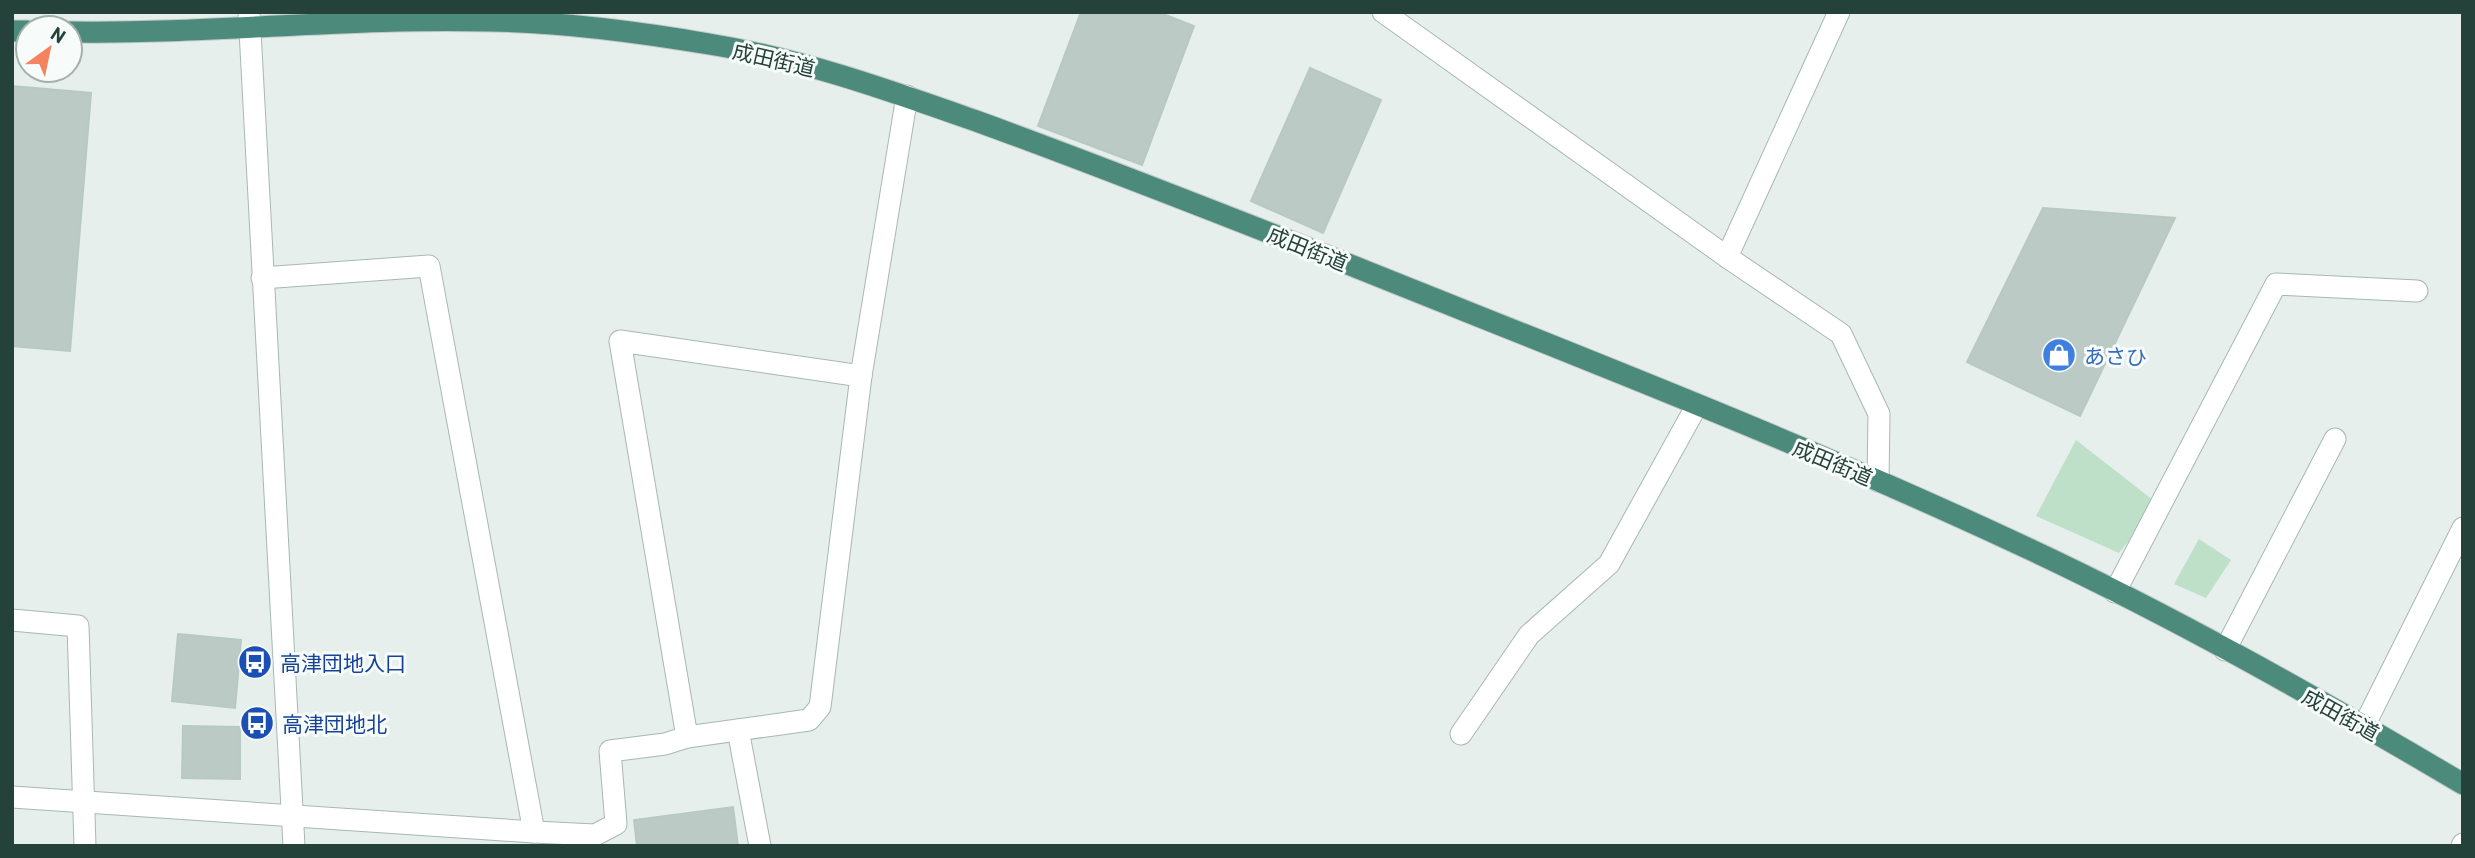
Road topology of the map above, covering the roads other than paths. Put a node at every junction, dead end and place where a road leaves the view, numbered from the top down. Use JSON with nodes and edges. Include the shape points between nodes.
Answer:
{"nodes":[{"id":1,"x":1383,"y":12,"type":"edge"},
{"id":2,"x":1839,"y":12,"type":"edge"},
{"id":3,"x":249,"y":19,"type":"edge"},
{"id":4,"x":84,"y":32,"type":"edge"},
{"id":5,"x":906,"y":96,"type":"junction"},
{"id":6,"x":1727,"y":257,"type":"junction"},
{"id":7,"x":262,"y":278,"type":"junction"},
{"id":8,"x":2417,"y":291,"type":"dead end"},
{"id":9,"x":861,"y":376,"type":"junction"},
{"id":10,"x":1697,"y":405,"type":"junction"},
{"id":11,"x":2335,"y":439,"type":"dead end"},
{"id":12,"x":1878,"y":481,"type":"junction"},
{"id":13,"x":2463,"y":528,"type":"edge"},
{"id":14,"x":2115,"y":592,"type":"junction"},
{"id":15,"x":12,"y":620,"type":"edge"},
{"id":16,"x":2225,"y":650,"type":"junction"},
{"id":17,"x":2364,"y":726,"type":"junction"},
{"id":18,"x":738,"y":730,"type":"junction"},
{"id":19,"x":1461,"y":734,"type":"dead end"},
{"id":20,"x":687,"y":737,"type":"junction"},
{"id":21,"x":2463,"y":784,"type":"edge"},
{"id":22,"x":12,"y":797,"type":"edge"},
{"id":23,"x":83,"y":803,"type":"junction"},
{"id":24,"x":293,"y":817,"type":"junction"},
{"id":25,"x":534,"y":832,"type":"junction"},
{"id":26,"x":85,"y":846,"type":"edge"},
{"id":27,"x":295,"y":846,"type":"edge"},
{"id":28,"x":760,"y":846,"type":"edge"}],
"edges":[{"from":1,"to":6,"type":"street"},
{"from":2,"to":6,"type":"street"},
{"from":3,"to":4,"type":"highway","name":"成田街道","via":[[160,33]]},
{"from":3,"to":5,"type":"highway","name":"成田街道","via":[[496,20],[610,29],[810,66]]},
{"from":3,"to":7,"type":"street"},
{"from":5,"to":9,"type":"street"},
{"from":5,"to":10,"type":"highway","name":"成田街道","via":[[1091,162]]},
{"from":6,"to":12,"type":"street","via":[[1841,334],[1879,414]]},
{"from":7,"to":24,"type":"street"},
{"from":7,"to":25,"type":"street","via":[[429,266]]},
{"from":8,"to":14,"type":"street","via":[[2276,284]]},
{"from":9,"to":18,"type":"street","via":[[820,707],[809,720]]},
{"from":9,"to":20,"type":"street","via":[[621,341]]},
{"from":10,"to":12,"type":"highway","name":"成田街道"},
{"from":10,"to":19,"type":"street","via":[[1609,564],[1530,635]]},
{"from":11,"to":16,"type":"street"},
{"from":12,"to":14,"type":"highway","name":"成田街道"},
{"from":13,"to":17,"type":"street"},
{"from":14,"to":16,"type":"highway","name":"成田街道"},
{"from":15,"to":23,"type":"street","via":[[78,626]]},
{"from":16,"to":17,"type":"highway","name":"成田街道"},
{"from":17,"to":21,"type":"highway","name":"成田街道"},
{"from":18,"to":20,"type":"street"},
{"from":18,"to":28,"type":"street"},
{"from":20,"to":25,"type":"street","via":[[610,751],[616,824],[595,835]]},
{"from":22,"to":23,"type":"street"},
{"from":23,"to":24,"type":"street"},
{"from":23,"to":26,"type":"street"},
{"from":24,"to":25,"type":"street"},
{"from":24,"to":27,"type":"street"}]}
